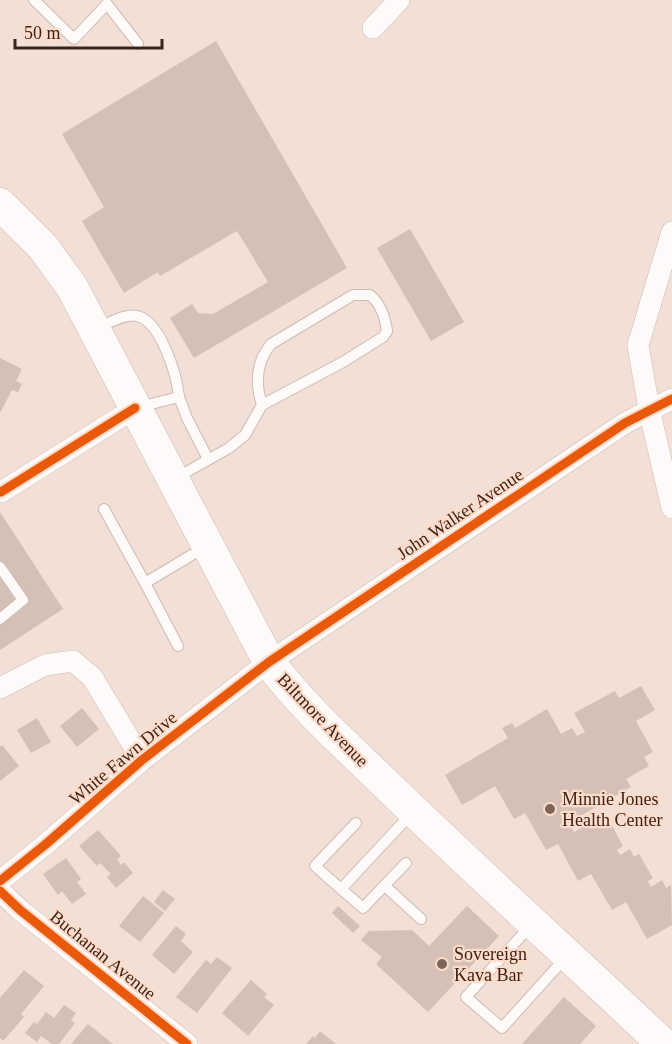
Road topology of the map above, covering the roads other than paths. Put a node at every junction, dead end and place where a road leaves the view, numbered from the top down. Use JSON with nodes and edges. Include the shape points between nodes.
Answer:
{"nodes":[{"id":1,"x":34,"y":0,"type":"edge"},
{"id":2,"x":399,"y":0,"type":"edge"},
{"id":3,"x":374,"y":28,"type":"dead end"},
{"id":4,"x":138,"y":44,"type":"dead end"},
{"id":5,"x":0,"y":204,"type":"edge"},
{"id":6,"x":672,"y":232,"type":"edge"},
{"id":7,"x":94,"y":329,"type":"junction"},
{"id":8,"x":179,"y":397,"type":"junction"},
{"id":9,"x":672,"y":399,"type":"edge"},
{"id":10,"x":262,"y":405,"type":"junction"},
{"id":11,"x":135,"y":408,"type":"junction"},
{"id":12,"x":649,"y":409,"type":"junction"},
{"id":13,"x":208,"y":459,"type":"junction"},
{"id":14,"x":173,"y":480,"type":"junction"},
{"id":15,"x":1,"y":492,"type":"edge"},
{"id":16,"x":672,"y":508,"type":"edge"},
{"id":17,"x":104,"y":509,"type":"dead end"},
{"id":18,"x":208,"y":545,"type":"junction"},
{"id":19,"x":0,"y":567,"type":"edge"},
{"id":20,"x":145,"y":583,"type":"junction"},
{"id":21,"x":0,"y":619,"type":"edge"},
{"id":22,"x":178,"y":646,"type":"dead end"},
{"id":23,"x":269,"y":662,"type":"junction"},
{"id":24,"x":0,"y":688,"type":"edge"},
{"id":25,"x":142,"y":760,"type":"junction"},
{"id":26,"x":414,"y":811,"type":"junction"},
{"id":27,"x":356,"y":823,"type":"dead end"},
{"id":28,"x":406,"y":863,"type":"dead end"},
{"id":29,"x":0,"y":881,"type":"edge"},
{"id":30,"x":385,"y":886,"type":"junction"},
{"id":31,"x":341,"y":889,"type":"junction"},
{"id":32,"x":0,"y":891,"type":"edge"},
{"id":33,"x":421,"y":919,"type":"dead end"},
{"id":34,"x":534,"y":923,"type":"junction"},
{"id":35,"x":567,"y":956,"type":"junction"},
{"id":36,"x":187,"y":1044,"type":"edge"},
{"id":37,"x":663,"y":1044,"type":"edge"}],
"edges":[{"from":1,"to":4,"type":"lane","via":[[74,39],[107,4]]},
{"from":2,"to":3,"type":"street"},
{"from":5,"to":7,"type":"main road","name":"Biltmore Avenue","via":[[42,247],[72,287]]},
{"from":6,"to":12,"type":"street","via":[[638,345]]},
{"from":7,"to":8,"type":"lane","via":[[124,317],[137,316],[147,321],[171,359]]},
{"from":7,"to":11,"type":"main road","name":"Biltmore Avenue"},
{"from":8,"to":11,"type":"lane"},
{"from":8,"to":13,"type":"lane"},
{"from":9,"to":12,"type":"street","name":"John Walker Avenue"},
{"from":10,"to":10,"type":"lane","via":[[383,337],[386,320],[377,301],[370,295],[353,295],[271,344],[262,354],[258,368]]},
{"from":10,"to":13,"type":"lane","via":[[245,435]]},
{"from":11,"to":14,"type":"main road","name":"Biltmore Avenue"},
{"from":11,"to":15,"type":"street"},
{"from":12,"to":16,"type":"street"},
{"from":12,"to":23,"type":"street","name":"John Walker Avenue"},
{"from":13,"to":14,"type":"lane"},
{"from":14,"to":18,"type":"main road","name":"Biltmore Avenue"},
{"from":17,"to":20,"type":"lane"},
{"from":18,"to":20,"type":"lane"},
{"from":18,"to":23,"type":"main road","name":"Biltmore Avenue"},
{"from":19,"to":21,"type":"lane","via":[[23,600]]},
{"from":20,"to":22,"type":"lane"},
{"from":23,"to":25,"type":"street","name":"White Fawn Drive"},
{"from":23,"to":26,"type":"main road","name":"Biltmore Avenue","via":[[293,694]]},
{"from":24,"to":25,"type":"street","via":[[45,665],[73,661],[92,677]]},
{"from":25,"to":29,"type":"street","name":"White Fawn Drive"},
{"from":26,"to":31,"type":"lane"},
{"from":26,"to":34,"type":"main road","name":"Biltmore Avenue"},
{"from":27,"to":31,"type":"lane","via":[[315,866]]},
{"from":28,"to":30,"type":"lane"},
{"from":30,"to":31,"type":"lane","via":[[363,909]]},
{"from":30,"to":33,"type":"lane"},
{"from":32,"to":36,"type":"street","name":"Buchanan Avenue"},
{"from":34,"to":35,"type":"main road","name":"Biltmore Avenue"},
{"from":34,"to":35,"type":"lane","via":[[466,997],[502,1028]]},
{"from":35,"to":37,"type":"main road","name":"Biltmore Avenue"}]}
